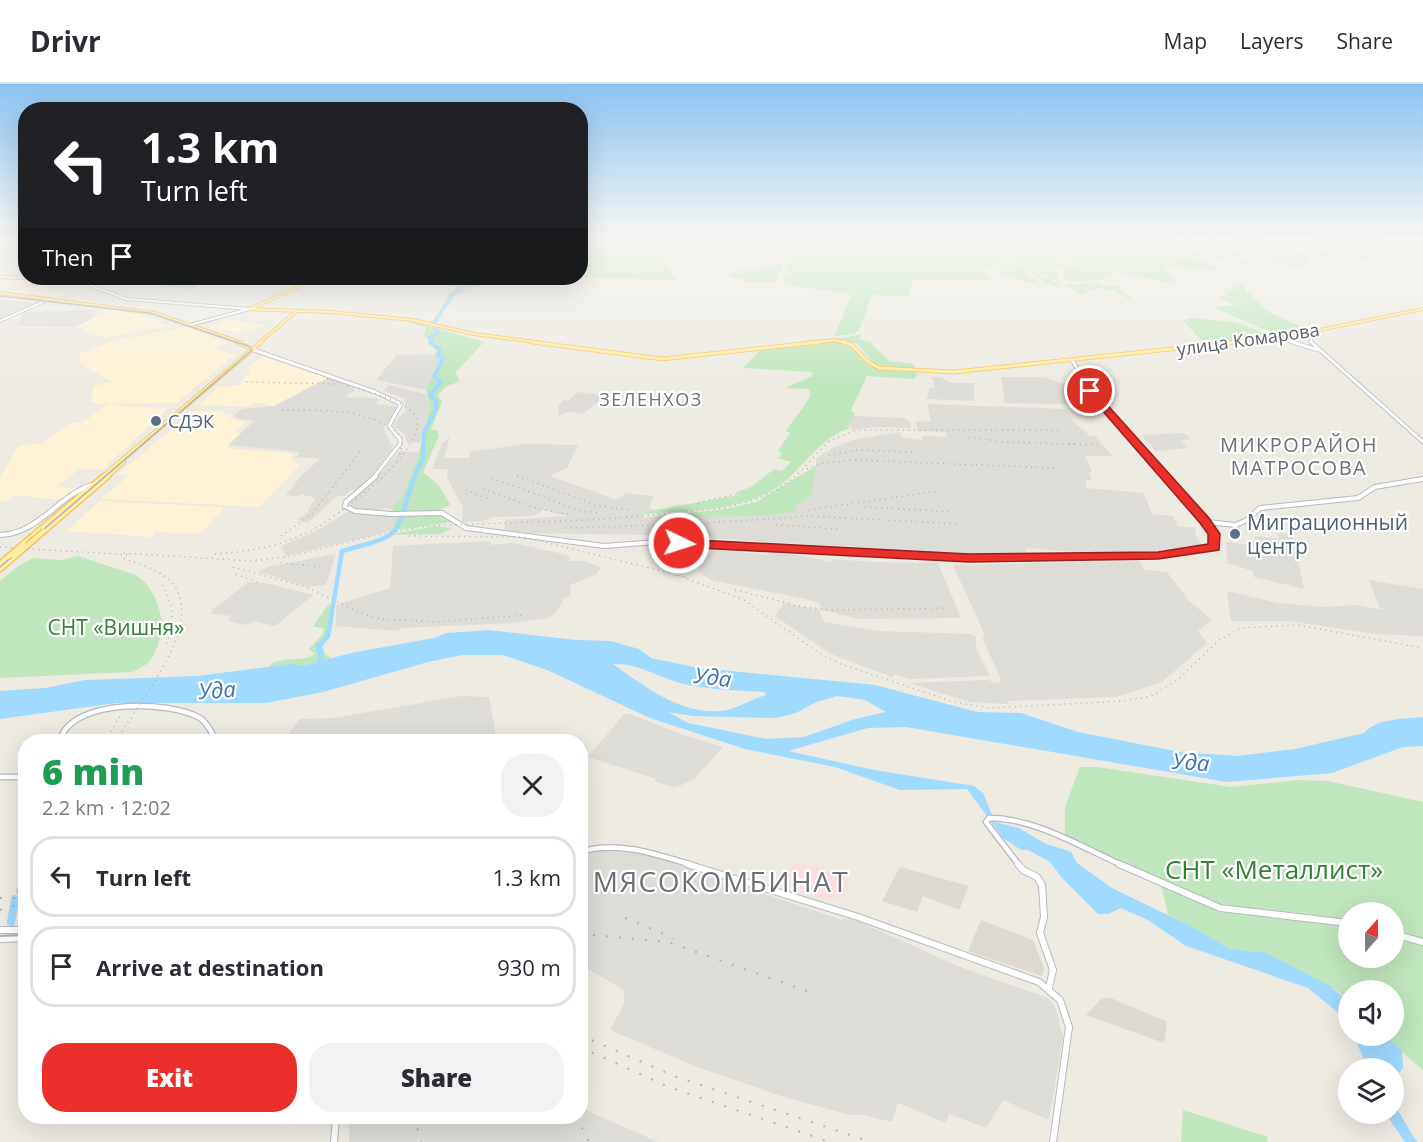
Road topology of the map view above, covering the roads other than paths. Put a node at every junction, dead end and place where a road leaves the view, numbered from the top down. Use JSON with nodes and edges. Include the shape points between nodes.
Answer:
{"nodes":[{"id":1,"x":95,"y":286,"type":"edge"},
{"id":2,"x":300,"y":286,"type":"edge"},
{"id":3,"x":0,"y":294,"type":"edge"},
{"id":4,"x":49,"y":299,"type":"junction"},
{"id":5,"x":250,"y":309,"type":"junction"},
{"id":6,"x":1423,"y":309,"type":"edge"},
{"id":7,"x":298,"y":311,"type":"junction"},
{"id":8,"x":0,"y":321,"type":"edge"},
{"id":9,"x":190,"y":325,"type":"junction"},
{"id":10,"x":1308,"y":332,"type":"junction"},
{"id":11,"x":1277,"y":337,"type":"junction"},
{"id":12,"x":253,"y":349,"type":"junction"},
{"id":13,"x":1322,"y":352,"type":"junction"},
{"id":14,"x":1072,"y":360,"type":"junction"},
{"id":15,"x":1423,"y":442,"type":"edge"},
{"id":16,"x":1423,"y":479,"type":"edge"},
{"id":17,"x":92,"y":485,"type":"junction"},
{"id":18,"x":1204,"y":521,"type":"junction"},
{"id":19,"x":1213,"y":523,"type":"junction"},
{"id":20,"x":1210,"y":528,"type":"junction"},
{"id":21,"x":42,"y":531,"type":"junction"},
{"id":22,"x":0,"y":535,"type":"edge"},
{"id":23,"x":11,"y":557,"type":"junction"},
{"id":24,"x":0,"y":564,"type":"edge"},
{"id":25,"x":0,"y":569,"type":"edge"},
{"id":26,"x":61,"y":734,"type":"edge"},
{"id":27,"x":212,"y":734,"type":"edge"},
{"id":28,"x":0,"y":777,"type":"edge"},
{"id":29,"x":18,"y":777,"type":"edge"},
{"id":30,"x":588,"y":849,"type":"edge"},
{"id":31,"x":1338,"y":922,"type":"edge"},
{"id":32,"x":0,"y":930,"type":"edge"},
{"id":33,"x":18,"y":930,"type":"edge"},
{"id":34,"x":1404,"y":937,"type":"edge"},
{"id":35,"x":18,"y":938,"type":"edge"},
{"id":36,"x":0,"y":939,"type":"edge"},
{"id":37,"x":1423,"y":942,"type":"edge"},
{"id":38,"x":1049,"y":988,"type":"junction"},
{"id":39,"x":335,"y":1124,"type":"edge"},
{"id":40,"x":334,"y":1142,"type":"edge"},
{"id":41,"x":1053,"y":1142,"type":"edge"}],
"edges":[{"from":1,"to":5,"type":"street","via":[[126,299]]},
{"from":2,"to":5,"type":"main road"},
{"from":3,"to":4,"type":"main road"},
{"from":4,"to":8,"type":"street"},
{"from":4,"to":9,"type":"main road","via":[[147,311]]},
{"from":5,"to":7,"type":"main road","name":"улица Комарова"},
{"from":5,"to":9,"type":"street"},
{"from":6,"to":10,"type":"main road","name":"улица Комарова"},
{"from":7,"to":12,"type":"main road"},
{"from":7,"to":14,"type":"main road","name":"улица Комарова","via":[[415,320],[474,334],[662,359],[830,340],[855,345],[870,364],[895,370],[970,371]]},
{"from":9,"to":12,"type":"main road"},
{"from":10,"to":11,"type":"main road","name":"улица Комарова"},
{"from":10,"to":13,"type":"street","via":[[1310,341]]},
{"from":11,"to":13,"type":"street"},
{"from":11,"to":14,"type":"main road","name":"улица Комарова"},
{"from":12,"to":17,"type":"main road"},
{"from":12,"to":20,"type":"street","via":[[401,405],[389,426],[400,444],[369,484],[351,496],[345,506],[356,511],[442,513],[466,528],[594,546],[657,542],[945,558],[1173,555],[1215,547]]},
{"from":12,"to":21,"type":"main road"},
{"from":13,"to":15,"type":"street"},
{"from":14,"to":18,"type":"street","via":[[1097,400]]},
{"from":16,"to":19,"type":"street","via":[[1375,488],[1358,498],[1260,508],[1236,525]]},
{"from":17,"to":21,"type":"main road"},
{"from":17,"to":22,"type":"street","via":[[77,491],[20,535]]},
{"from":18,"to":19,"type":"street"},
{"from":18,"to":20,"type":"street"},
{"from":19,"to":20,"type":"street"},
{"from":21,"to":23,"type":"main road","bridge":true},
{"from":23,"to":24,"type":"main road"},
{"from":23,"to":25,"type":"main road"},
{"from":26,"to":27,"type":"street","via":[[69,722],[139,705],[202,719]]},
{"from":28,"to":29,"type":"street"},
{"from":30,"to":38,"type":"street","via":[[598,846],[648,852],[770,888],[1013,971]]},
{"from":31,"to":38,"type":"street","via":[[1224,909],[1037,828],[989,818],[986,822],[992,832],[1023,870],[1037,877],[1042,885],[1044,917],[1040,933],[1053,970]]},
{"from":32,"to":33,"type":"street"},
{"from":34,"to":37,"type":"street"},
{"from":35,"to":36,"type":"street"},
{"from":38,"to":41,"type":"street","via":[[1063,1004],[1069,1038]]},
{"from":39,"to":40,"type":"main road"}]}
